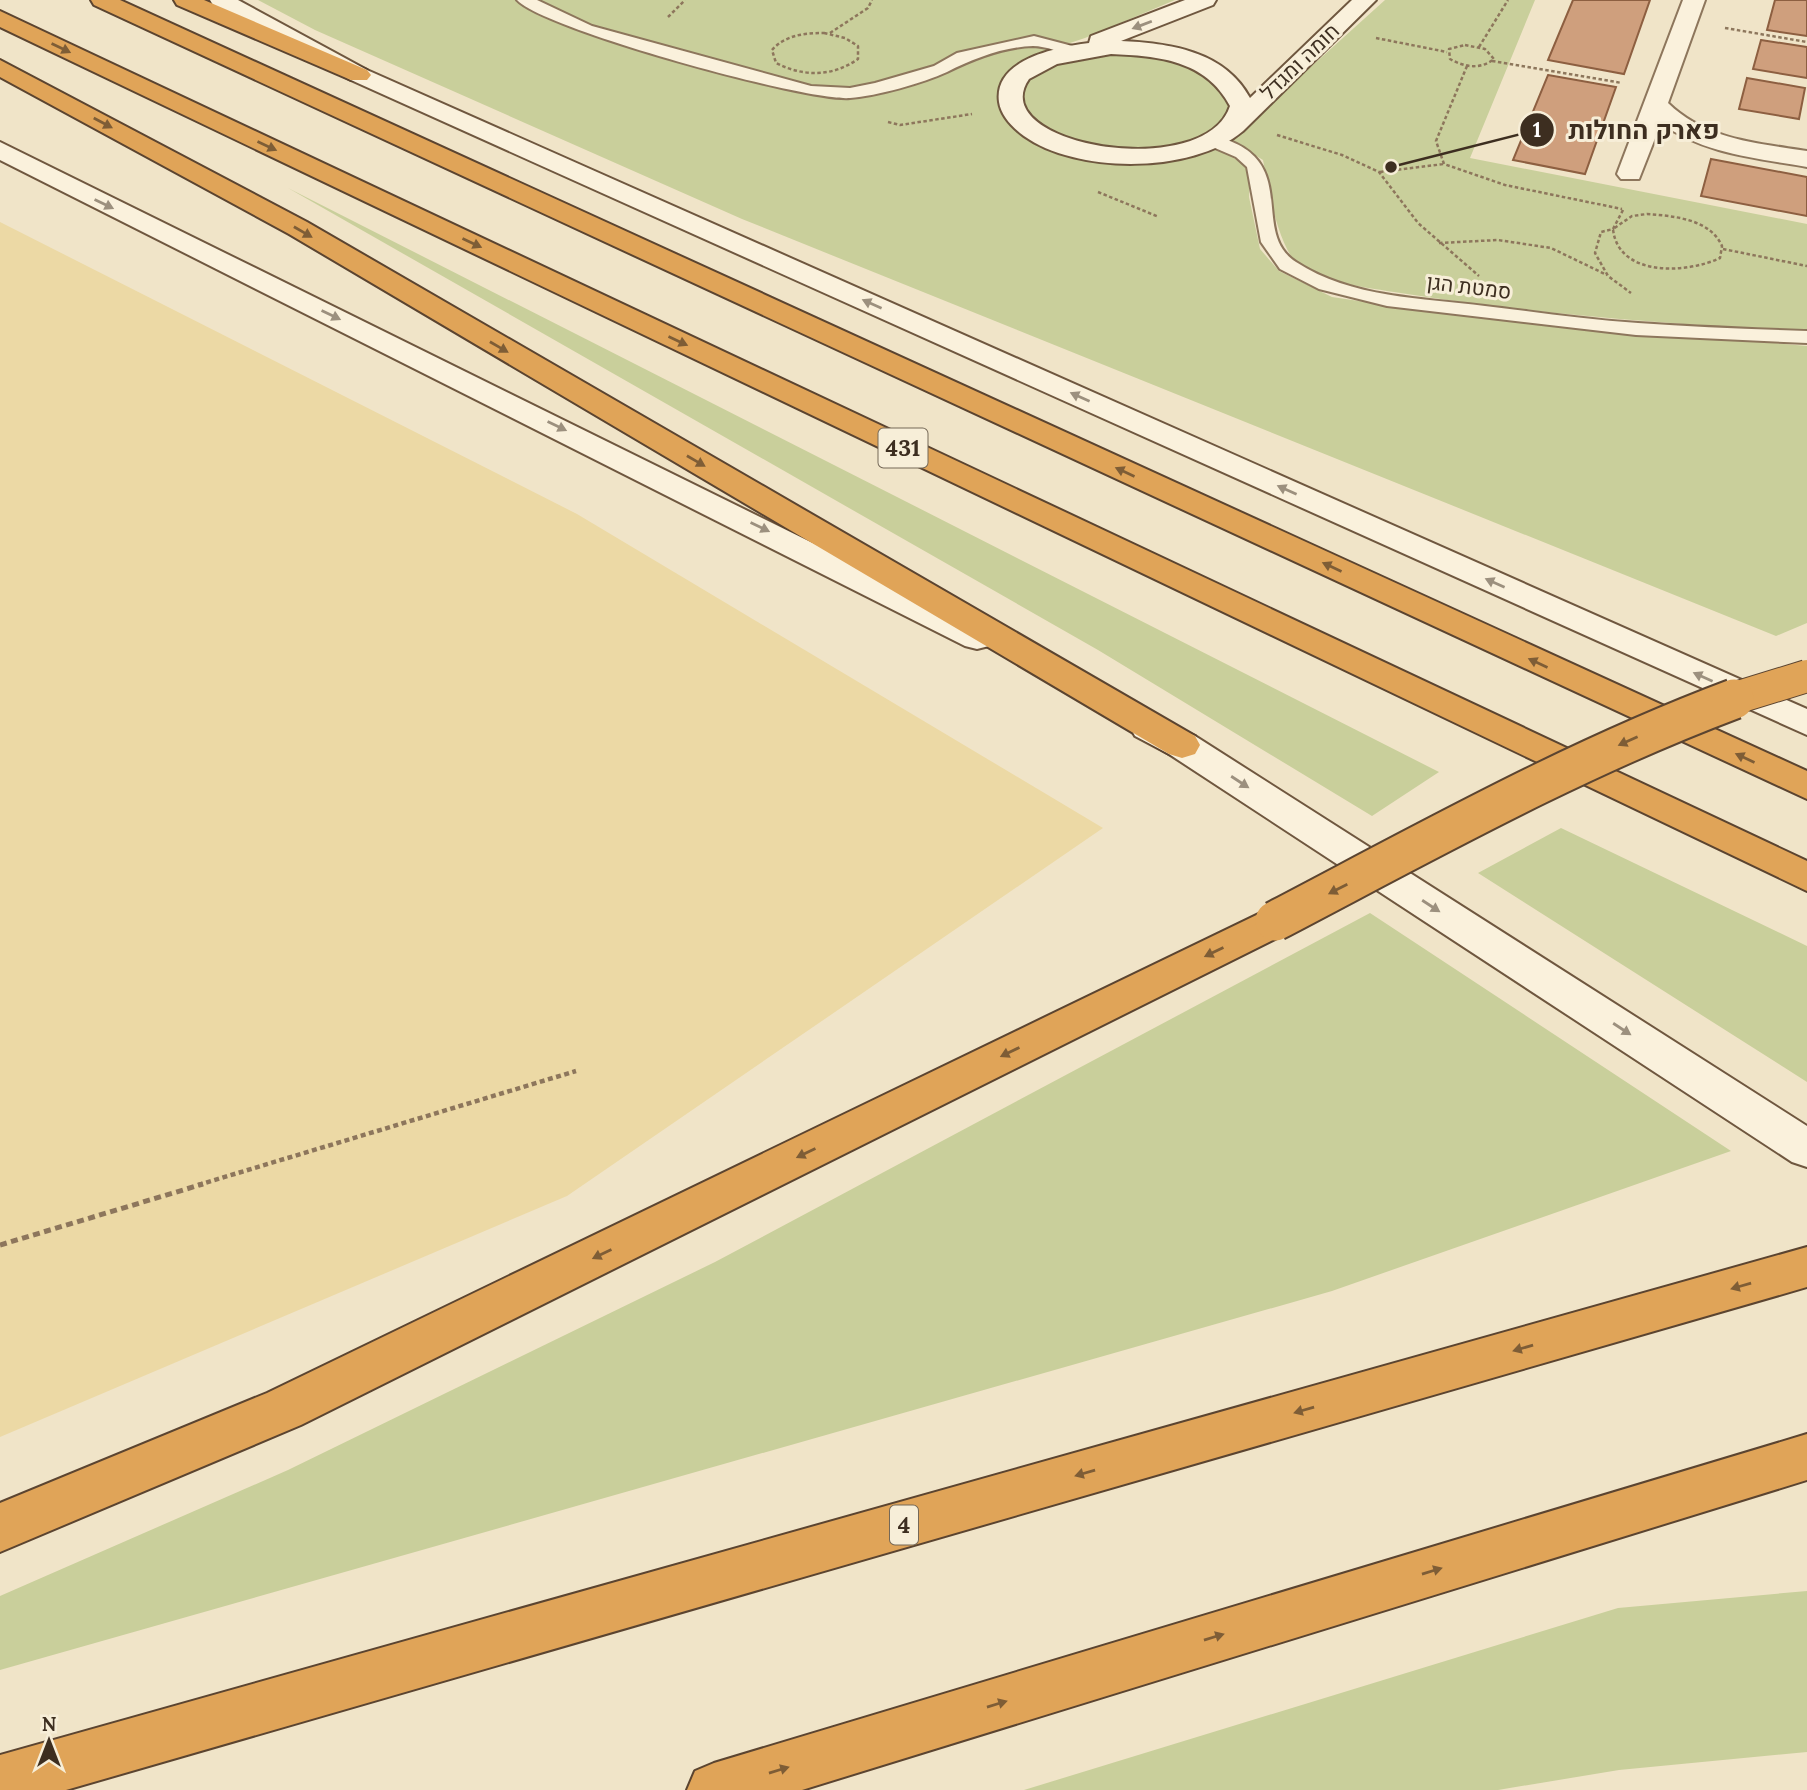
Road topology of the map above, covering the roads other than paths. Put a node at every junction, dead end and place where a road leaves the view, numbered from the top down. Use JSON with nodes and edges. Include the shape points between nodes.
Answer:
{"nodes":[{"id":1,"x":102,"y":0,"type":"edge"},
{"id":2,"x":185,"y":0,"type":"edge"},
{"id":3,"x":221,"y":0,"type":"edge"},
{"id":4,"x":525,"y":0,"type":"edge"},
{"id":5,"x":1205,"y":0,"type":"edge"},
{"id":6,"x":1365,"y":0,"type":"edge"},
{"id":7,"x":1690,"y":11,"type":"edge"},
{"id":8,"x":0,"y":18,"type":"edge"},
{"id":9,"x":1074,"y":51,"type":"junction"},
{"id":10,"x":0,"y":67,"type":"edge"},
{"id":11,"x":359,"y":75,"type":"junction"},
{"id":12,"x":1658,"y":97,"type":"junction"},
{"id":13,"x":1235,"y":125,"type":"junction"},
{"id":14,"x":1214,"y":141,"type":"junction"},
{"id":15,"x":0,"y":150,"type":"edge"},
{"id":16,"x":1807,"y":159,"type":"edge"},
{"id":17,"x":1630,"y":174,"type":"road end"},
{"id":18,"x":1807,"y":337,"type":"edge"},
{"id":19,"x":1807,"y":676,"type":"edge"},
{"id":20,"x":1807,"y":723,"type":"edge"},
{"id":21,"x":1182,"y":745,"type":"junction"},
{"id":22,"x":1807,"y":786,"type":"edge"},
{"id":23,"x":1807,"y":877,"type":"edge"},
{"id":24,"x":1807,"y":1149,"type":"edge"},
{"id":25,"x":1807,"y":1267,"type":"edge"},
{"id":26,"x":1807,"y":1457,"type":"edge"},
{"id":27,"x":0,"y":1528,"type":"edge"},
{"id":28,"x":0,"y":1782,"type":"edge"},
{"id":29,"x":714,"y":1790,"type":"edge"}],
"edges":[{"from":22,"to":1,"type":"highway","one_way":true},
{"from":2,"to":11,"type":"highway"},
{"from":3,"to":11,"type":"main road"},
{"from":4,"to":9,"type":"lane","via":[[586,29],[810,91],[850,93],[940,69],[963,56],[1034,41]]},
{"from":5,"to":9,"type":"main road","name":"חומה ומגדל","one_way":true},
{"from":6,"to":13,"type":"main road","name":"חומה ומגדל"},
{"from":7,"to":12,"type":"main road"},
{"from":8,"to":23,"type":"highway","number":"431","one_way":true},
{"from":9,"to":13,"type":"main road","name":"חומה ומגדל","via":[[1150,49],[1215,70],[1235,87],[1242,106]]},
{"from":9,"to":14,"type":"main road","name":"חומה ומגדל","via":[[1043,60],[1021,74],[1010,91],[1012,109],[1039,135],[1101,154],[1142,156],[1182,152]]},
{"from":10,"to":21,"type":"highway","one_way":true,"via":[[298,228]]},
{"from":20,"to":11,"type":"main road","one_way":true},
{"from":12,"to":16,"type":"main road","via":[[1676,126],[1694,135]]},
{"from":12,"to":17,"type":"main road"},
{"from":13,"to":14,"type":"main road","name":"חומה ומגדל"},
{"from":14,"to":18,"type":"lane","name":"סמטת הגן","via":[[1242,153],[1255,165],[1270,242],[1287,265],[1326,285],[1387,300],[1507,314],[1677,331]]},
{"from":15,"to":21,"type":"main road","one_way":true,"via":[[877,585]]},
{"from":19,"to":27,"type":"highway","one_way":true,"bridge":true,"via":[[1628,740],[1275,921],[284,1409]]},
{"from":21,"to":24,"type":"main road","one_way":true},
{"from":25,"to":28,"type":"highway","number":"4","one_way":true},
{"from":29,"to":26,"type":"highway","one_way":true}]}
